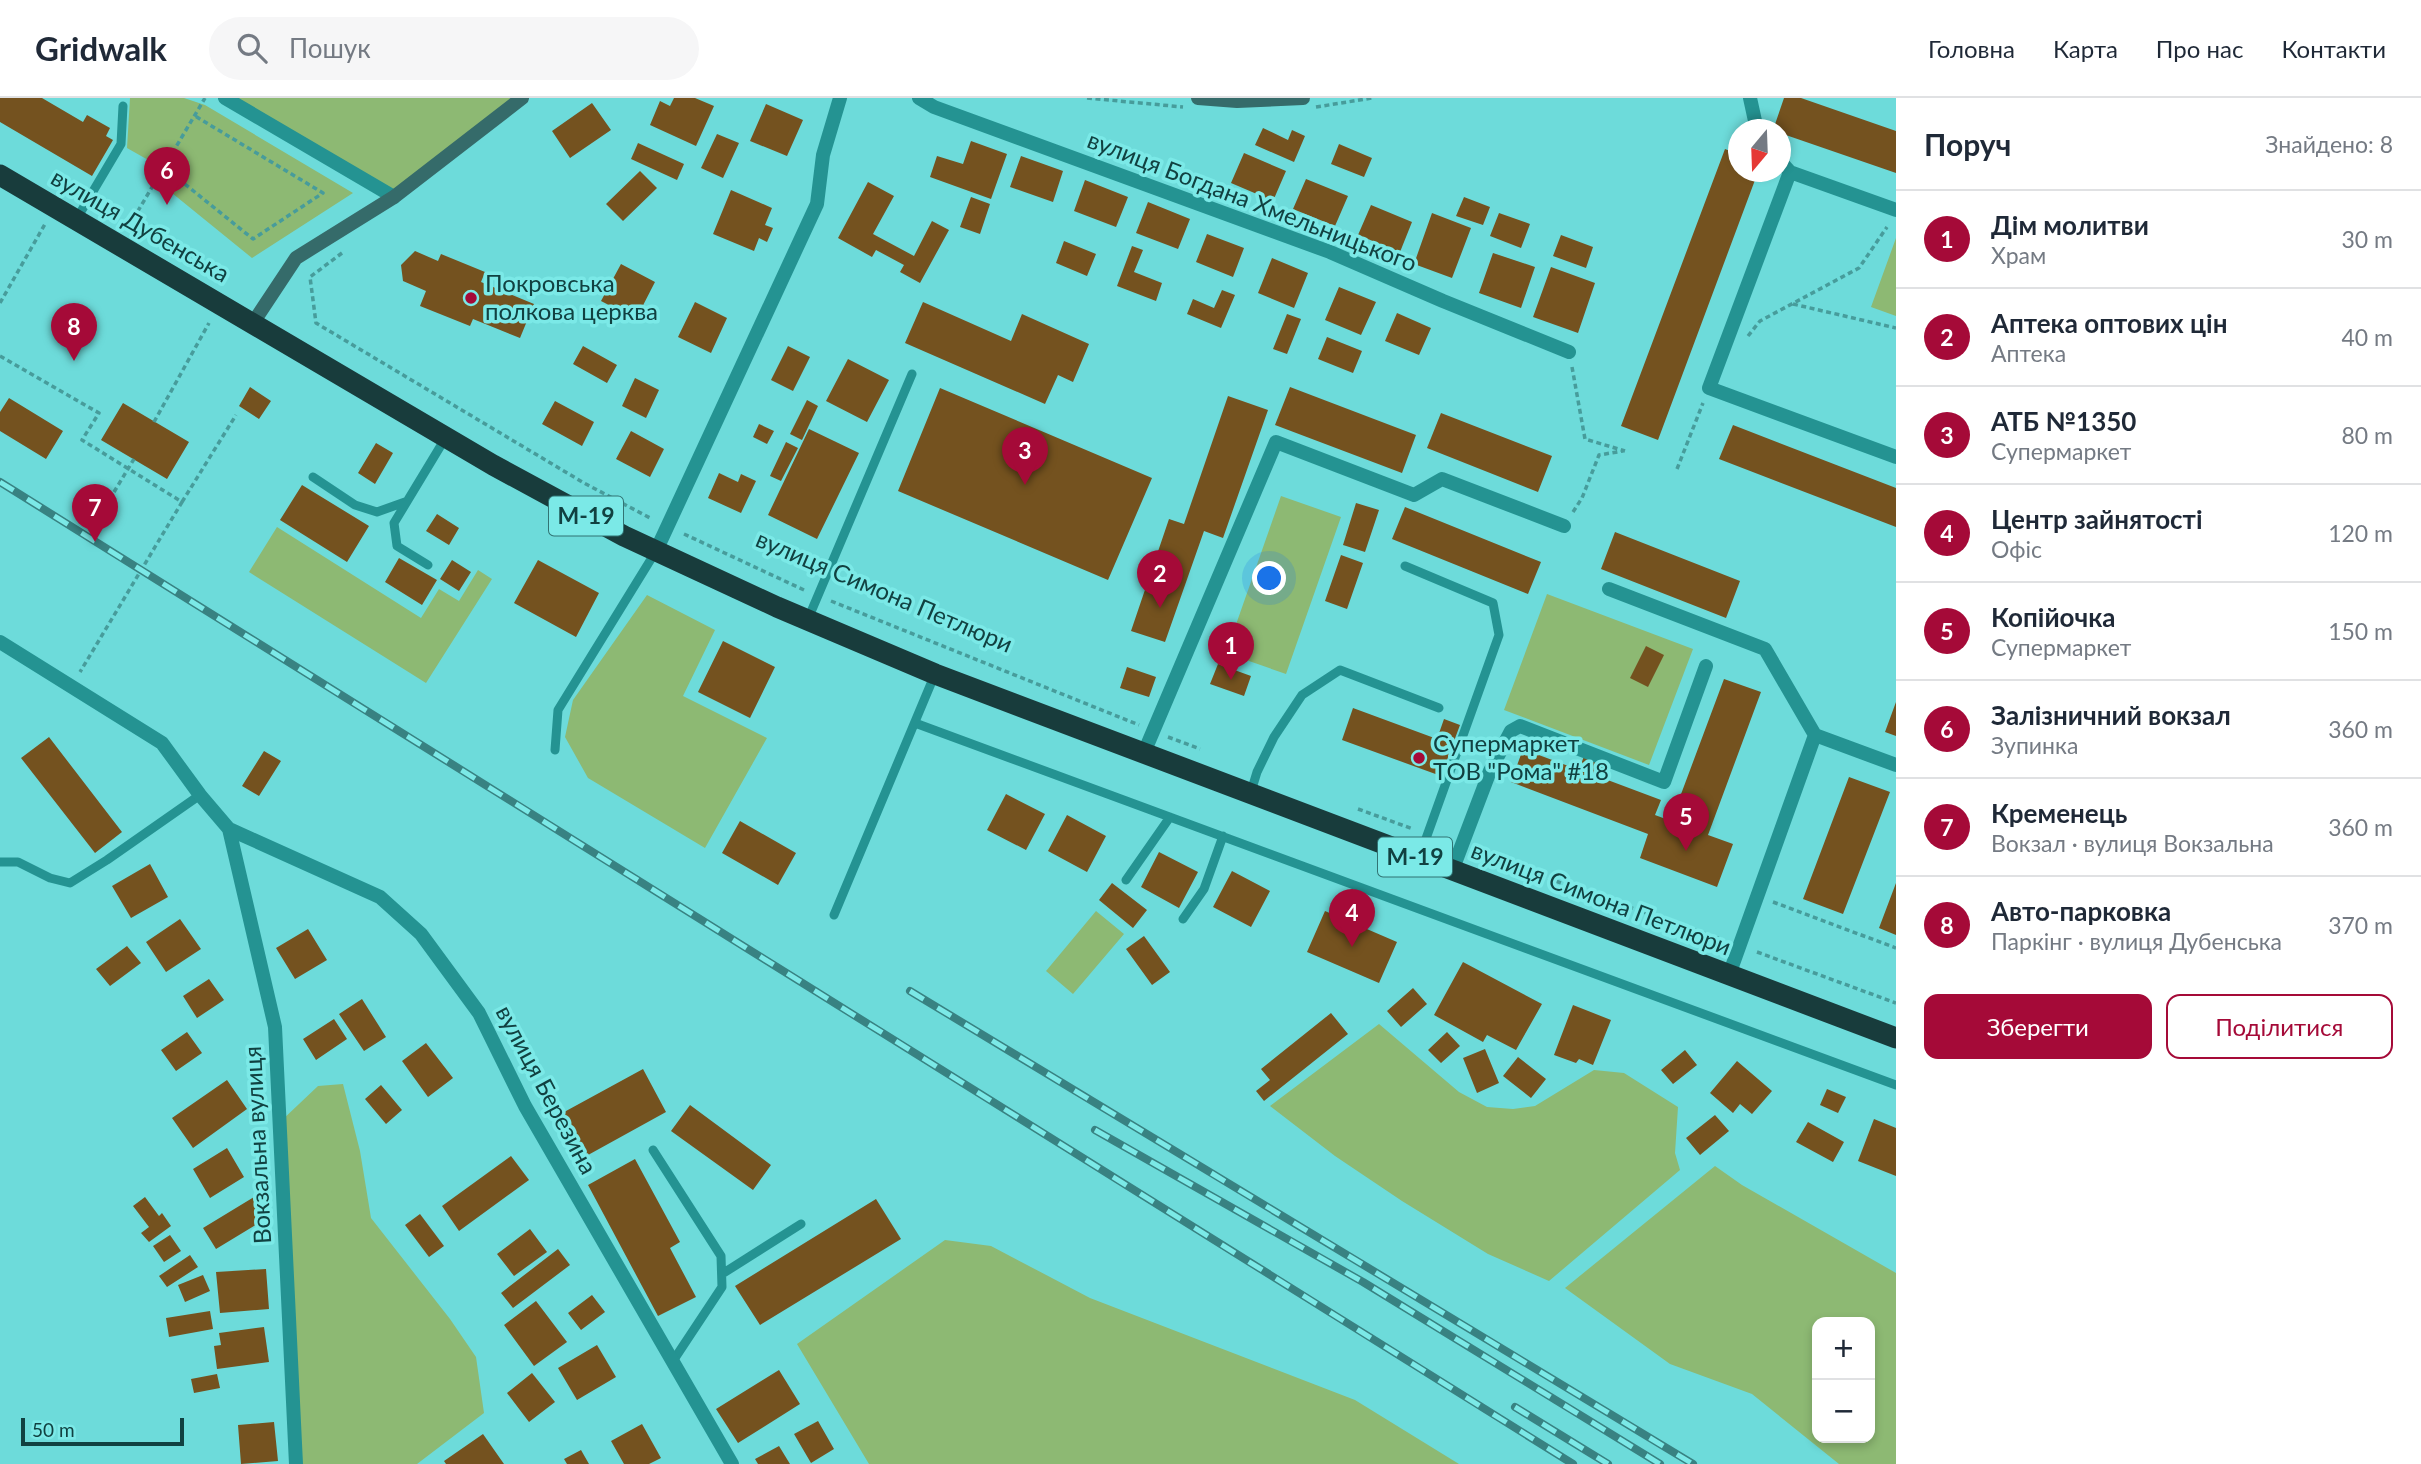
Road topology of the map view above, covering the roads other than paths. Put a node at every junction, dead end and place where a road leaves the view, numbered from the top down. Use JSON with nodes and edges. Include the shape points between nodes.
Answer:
{"nodes":[{"id":1,"x":225,"y":98,"type":"edge"},
{"id":2,"x":522,"y":98,"type":"edge"},
{"id":3,"x":840,"y":98,"type":"edge"},
{"id":4,"x":919,"y":98,"type":"edge"},
{"id":5,"x":1198,"y":98,"type":"edge"},
{"id":6,"x":1303,"y":98,"type":"edge"},
{"id":7,"x":1750,"y":98,"type":"edge"},
{"id":8,"x":123,"y":106,"type":"dead end"},
{"id":9,"x":1755,"y":119,"type":"edge"},
{"id":10,"x":1791,"y":169,"type":"edge"},
{"id":11,"x":0,"y":175,"type":"edge"},
{"id":12,"x":1780,"y":182,"type":"edge"},
{"id":13,"x":394,"y":197,"type":"junction"},
{"id":14,"x":1896,"y":210,"type":"edge"},
{"id":15,"x":76,"y":220,"type":"junction"},
{"id":16,"x":253,"y":323,"type":"junction"},
{"id":17,"x":1569,"y":352,"type":"road end"},
{"id":18,"x":912,"y":374,"type":"dead end"},
{"id":19,"x":446,"y":438,"type":"junction"},
{"id":20,"x":1896,"y":457,"type":"edge"},
{"id":21,"x":313,"y":477,"type":"dead end"},
{"id":22,"x":405,"y":502,"type":"junction"},
{"id":23,"x":1564,"y":526,"type":"road end"},
{"id":24,"x":656,"y":551,"type":"junction"},
{"id":25,"x":428,"y":565,"type":"dead end"},
{"id":26,"x":1405,"y":566,"type":"dead end"},
{"id":27,"x":1609,"y":589,"type":"dead end"},
{"id":28,"x":808,"y":620,"type":"junction"},
{"id":29,"x":0,"y":642,"type":"edge"},
{"id":30,"x":1706,"y":666,"type":"dead end"},
{"id":31,"x":935,"y":674,"type":"junction"},
{"id":32,"x":1439,"y":708,"type":"dead end"},
{"id":33,"x":915,"y":723,"type":"junction"},
{"id":34,"x":1815,"y":735,"type":"junction"},
{"id":35,"x":555,"y":750,"type":"dead end"},
{"id":36,"x":1143,"y":755,"type":"junction"},
{"id":37,"x":1896,"y":765,"type":"edge"},
{"id":38,"x":200,"y":795,"type":"junction"},
{"id":39,"x":1250,"y":795,"type":"junction"},
{"id":40,"x":1170,"y":817,"type":"junction"},
{"id":41,"x":229,"y":830,"type":"junction"},
{"id":42,"x":1223,"y":836,"type":"junction"},
{"id":43,"x":1419,"y":858,"type":"junction"},
{"id":44,"x":0,"y":862,"type":"edge"},
{"id":45,"x":1452,"y":871,"type":"junction"},
{"id":46,"x":1126,"y":880,"type":"dead end"},
{"id":47,"x":834,"y":915,"type":"dead end"},
{"id":48,"x":1183,"y":919,"type":"dead end"},
{"id":49,"x":1729,"y":975,"type":"junction"},
{"id":50,"x":1896,"y":1038,"type":"edge"},
{"id":51,"x":1896,"y":1084,"type":"edge"},
{"id":52,"x":653,"y":1150,"type":"dead end"},
{"id":53,"x":801,"y":1224,"type":"dead end"},
{"id":54,"x":722,"y":1274,"type":"junction"},
{"id":55,"x":673,"y":1361,"type":"junction"},
{"id":56,"x":296,"y":1464,"type":"edge"},
{"id":57,"x":732,"y":1464,"type":"edge"}],
"edges":[{"from":1,"to":13,"type":"street"},
{"from":2,"to":13,"type":"street"},
{"from":3,"to":24,"type":"street","via":[[823,155],[817,204]]},
{"from":4,"to":17,"type":"street","name":"вулиця Богдана Хмельницького","via":[[1330,253]]},
{"from":5,"to":6,"type":"street"},
{"from":7,"to":9,"type":"street"},
{"from":8,"to":15,"type":"lane","via":[[121,144]]},
{"from":10,"to":14,"type":"street"},
{"from":11,"to":15,"type":"highway","name":"вулиця Дубенська","number":"М-19"},
{"from":12,"to":20,"type":"street","via":[[1709,388]]},
{"from":13,"to":16,"type":"street","via":[[296,258]]},
{"from":15,"to":16,"type":"highway","name":"вулиця Дубенська","number":"М-19"},
{"from":16,"to":19,"type":"highway","number":"М-19"},
{"from":18,"to":28,"type":"lane"},
{"from":19,"to":22,"type":"lane"},
{"from":19,"to":24,"type":"highway","number":"М-19"},
{"from":21,"to":22,"type":"lane","via":[[355,505],[377,512]]},
{"from":22,"to":25,"type":"lane","via":[[394,523],[397,546]]},
{"from":23,"to":36,"type":"street","via":[[1442,479],[1414,495],[1276,442]]},
{"from":24,"to":28,"type":"highway","number":"М-19"},
{"from":24,"to":35,"type":"lane","via":[[558,710]]},
{"from":26,"to":43,"type":"lane","via":[[1493,603],[1499,635]]},
{"from":27,"to":34,"type":"street","via":[[1765,649]]},
{"from":28,"to":31,"type":"highway","number":"М-19"},
{"from":29,"to":38,"type":"street","via":[[162,743]]},
{"from":30,"to":45,"type":"street","name":"вулиця Симона Петлюри","via":[[1664,782],[1520,726],[1511,731],[1490,771]]},
{"from":31,"to":33,"type":"lane"},
{"from":31,"to":36,"type":"highway","name":"вулиця Симона Петлюри","number":"М-19"},
{"from":32,"to":39,"type":"lane","via":[[1340,670],[1302,695],[1274,737]]},
{"from":33,"to":40,"type":"lane"},
{"from":33,"to":47,"type":"lane"},
{"from":34,"to":37,"type":"street"},
{"from":34,"to":49,"type":"street"},
{"from":36,"to":39,"type":"highway","name":"вулиця Симона Петлюри","number":"М-19"},
{"from":38,"to":41,"type":"street"},
{"from":38,"to":44,"type":"lane","via":[[70,883],[18,862]]},
{"from":39,"to":43,"type":"highway","name":"вулиця Симона Петлюри","number":"М-19"},
{"from":40,"to":42,"type":"lane"},
{"from":40,"to":46,"type":"lane"},
{"from":41,"to":55,"type":"street","name":"вулиця Березина","via":[[380,897],[421,934],[479,1013],[525,1107]]},
{"from":41,"to":56,"type":"street","name":"Вокзальна вулиця","via":[[275,1027]]},
{"from":42,"to":48,"type":"lane","via":[[1204,889]]},
{"from":42,"to":51,"type":"lane"},
{"from":43,"to":45,"type":"highway","name":"вулиця Симона Петлюри","number":"М-19"},
{"from":45,"to":49,"type":"highway","name":"вулиця Симона Петлюри","number":"М-19"},
{"from":49,"to":50,"type":"highway","name":"вулиця Симона Петлюри","number":"М-19"},
{"from":52,"to":54,"type":"lane","via":[[721,1256]]},
{"from":53,"to":54,"type":"lane"},
{"from":54,"to":55,"type":"lane","via":[[722,1287]]},
{"from":55,"to":57,"type":"street","name":"вулиця Березина"}]}
